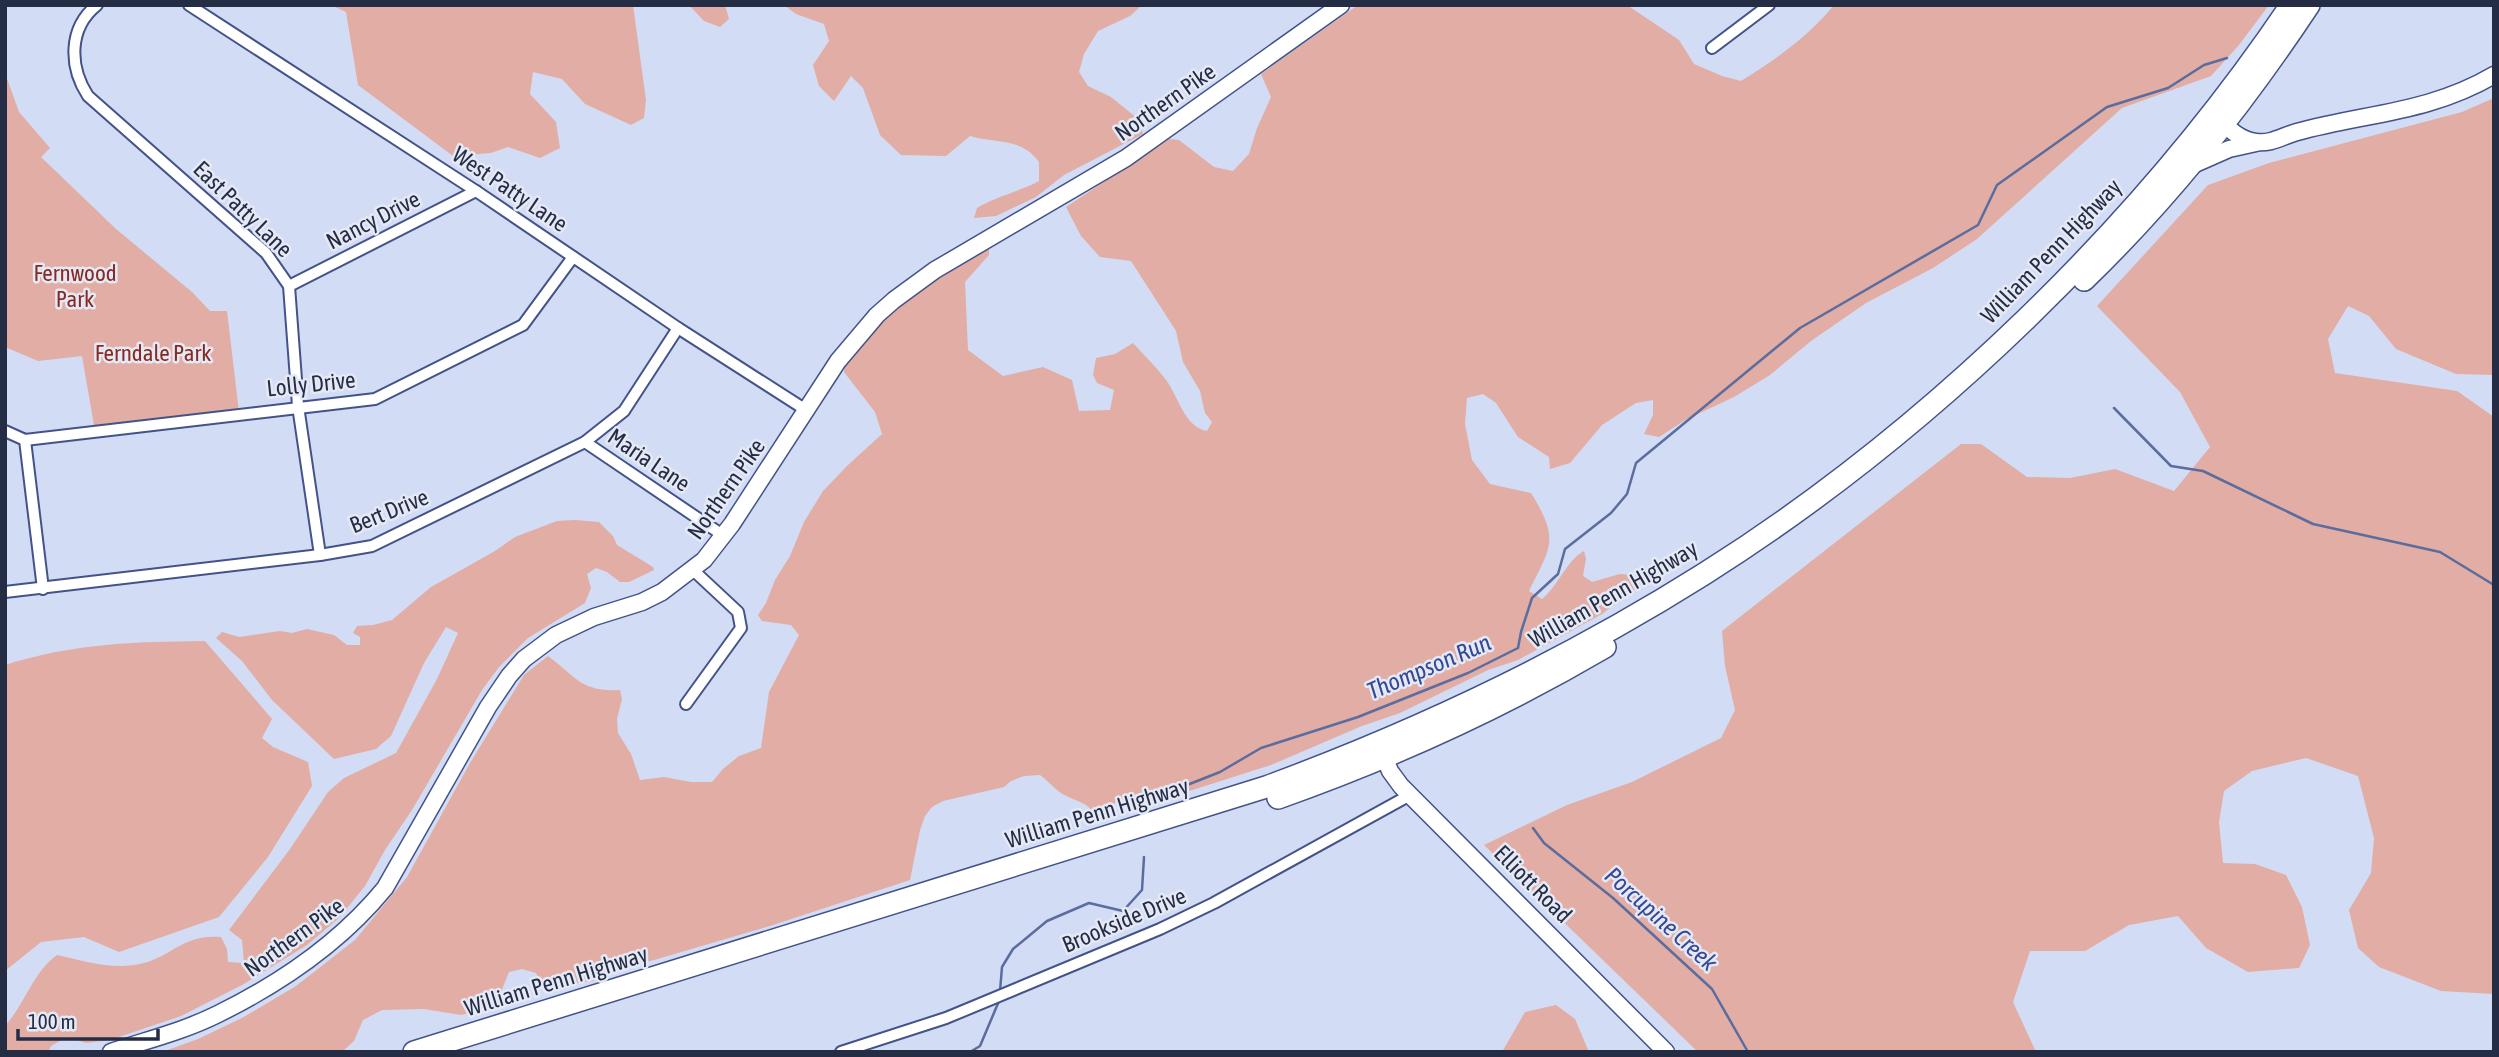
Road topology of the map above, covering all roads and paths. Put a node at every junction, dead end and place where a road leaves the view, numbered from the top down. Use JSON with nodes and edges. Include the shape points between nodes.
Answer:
{"nodes":[{"id":1,"x":97,"y":5,"type":"edge"},
{"id":2,"x":189,"y":5,"type":"edge"},
{"id":3,"x":1340,"y":5,"type":"edge"},
{"id":4,"x":1769,"y":5,"type":"edge"},
{"id":5,"x":2291,"y":5,"type":"edge"},
{"id":6,"x":2309,"y":5,"type":"edge"},
{"id":7,"x":1712,"y":48,"type":"dead end"},
{"id":8,"x":2494,"y":75,"type":"edge"},
{"id":9,"x":2222,"y":116,"type":"junction"},
{"id":10,"x":2294,"y":133,"type":"junction"},
{"id":11,"x":2259,"y":143,"type":"junction"},
{"id":12,"x":2187,"y":168,"type":"junction"},
{"id":13,"x":476,"y":191,"type":"junction"},
{"id":14,"x":573,"y":257,"type":"junction"},
{"id":15,"x":289,"y":286,"type":"junction"},
{"id":16,"x":678,"y":328,"type":"junction"},
{"id":17,"x":298,"y":406,"type":"junction"},
{"id":18,"x":806,"y":410,"type":"junction"},
{"id":19,"x":5,"y":431,"type":"edge"},
{"id":20,"x":24,"y":440,"type":"junction"},
{"id":21,"x":585,"y":442,"type":"junction"},
{"id":22,"x":724,"y":536,"type":"junction"},
{"id":23,"x":320,"y":555,"type":"junction"},
{"id":24,"x":693,"y":570,"type":"junction"},
{"id":25,"x":43,"y":589,"type":"junction"},
{"id":26,"x":5,"y":592,"type":"edge"},
{"id":27,"x":686,"y":704,"type":"dead end"},
{"id":28,"x":1381,"y":750,"type":"junction"},
{"id":29,"x":1410,"y":795,"type":"junction"},
{"id":30,"x":111,"y":1052,"type":"edge"},
{"id":31,"x":415,"y":1052,"type":"edge"},
{"id":32,"x":453,"y":1052,"type":"edge"},
{"id":33,"x":841,"y":1052,"type":"edge"},
{"id":34,"x":1666,"y":1052,"type":"edge"}],
"edges":[{"from":1,"to":15,"type":"street","name":"East Patty Lane","via":[[75,40],[78,80],[88,96],[266,254]]},
{"from":2,"to":13,"type":"street","name":"West Patty Lane"},
{"from":3,"to":18,"type":"main road","name":"Northern Pike","via":[[1126,158],[914,285],[852,342]]},
{"from":4,"to":7,"type":"street"},
{"from":5,"to":9,"type":"highway","name":"William Penn Highway"},
{"from":6,"to":9,"type":"highway","name":"William Penn Highway"},
{"from":8,"to":10,"type":"main road","via":[[2420,107]]},
{"from":9,"to":10,"type":"main road","via":[[2254,132]]},
{"from":9,"to":11,"type":"main road","via":[[2245,140]]},
{"from":9,"to":12,"type":"highway","name":"William Penn Highway"},
{"from":9,"to":28,"type":"highway","name":"William Penn Highway","via":[[2052,293],[1946,391],[1830,486],[1727,559],[1634,616]]},
{"from":10,"to":11,"type":"main road"},
{"from":11,"to":12,"type":"main road","via":[[2217,153]]},
{"from":12,"to":28,"type":"highway","name":"William Penn Highway","via":[[2066,298],[1916,432],[1806,518],[1712,582],[1577,663],[1492,708]]},
{"from":13,"to":14,"type":"street","name":"West Patty Lane"},
{"from":13,"to":15,"type":"street","name":"Nancy Drive"},
{"from":14,"to":16,"type":"street","name":"West Patty Lane"},
{"from":14,"to":17,"type":"street","name":"Lolly Drive","via":[[523,324],[375,399]]},
{"from":15,"to":17,"type":"street","name":"East Patty Lane"},
{"from":16,"to":18,"type":"street","name":"West Patty Lane"},
{"from":16,"to":21,"type":"street","name":"Bert Drive","via":[[624,411]]},
{"from":17,"to":20,"type":"street","name":"Lolly Drive"},
{"from":17,"to":23,"type":"street","name":"East Patty Lane"},
{"from":18,"to":22,"type":"main road","name":"Northern Pike"},
{"from":19,"to":20,"type":"street"},
{"from":20,"to":25,"type":"street"},
{"from":21,"to":22,"type":"street","name":"Maria Lane"},
{"from":21,"to":23,"type":"street","name":"Bert Drive","via":[[372,546]]},
{"from":22,"to":24,"type":"main road","name":"Northern Pike"},
{"from":23,"to":25,"type":"street","name":"Bert Drive"},
{"from":24,"to":27,"type":"street","via":[[738,612],[741,628]]},
{"from":24,"to":30,"type":"main road","name":"Northern Pike","via":[[642,602],[574,625],[524,659],[488,707],[385,888],[335,941],[218,1014]]},
{"from":25,"to":26,"type":"street","name":"Bert Drive"},
{"from":28,"to":29,"type":"main road","name":"Elliott Road"},
{"from":28,"to":31,"type":"highway","name":"William Penn Highway"},
{"from":28,"to":32,"type":"highway","name":"William Penn Highway","via":[[1318,783],[1219,817]]},
{"from":29,"to":33,"type":"street","name":"Brookside Drive","via":[[1183,919],[946,1018]]},
{"from":29,"to":34,"type":"main road","name":"Elliott Road"}]}
